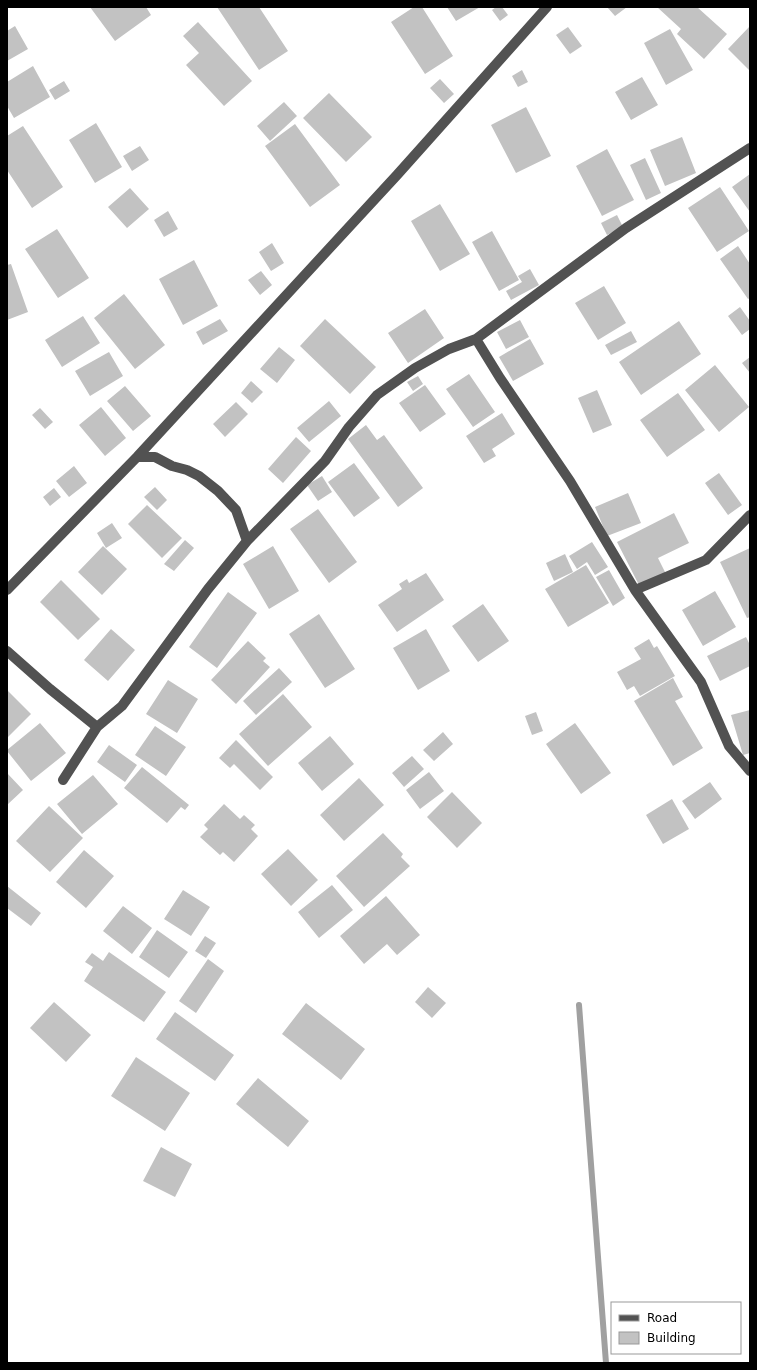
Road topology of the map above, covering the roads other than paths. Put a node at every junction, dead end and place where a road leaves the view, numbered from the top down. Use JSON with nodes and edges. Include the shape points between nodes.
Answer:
{"nodes":[{"id":1,"x":547,"y":7,"type":"edge"},
{"id":2,"x":750,"y":148,"type":"edge"},
{"id":3,"x":476,"y":339,"type":"junction"},
{"id":4,"x":136,"y":457,"type":"junction"},
{"id":5,"x":750,"y":515,"type":"edge"},
{"id":6,"x":247,"y":541,"type":"junction"},
{"id":7,"x":7,"y":590,"type":"edge"},
{"id":8,"x":635,"y":590,"type":"junction"},
{"id":9,"x":7,"y":651,"type":"edge"},
{"id":10,"x":97,"y":727,"type":"junction"},
{"id":11,"x":750,"y":771,"type":"edge"},
{"id":12,"x":63,"y":780,"type":"dead end"}],
"edges":[{"from":1,"to":4,"type":"street","via":[[397,175]]},
{"from":2,"to":3,"type":"street","via":[[626,228]]},
{"from":3,"to":6,"type":"street","via":[[448,349],[415,368],[378,395],[325,461]]},
{"from":3,"to":8,"type":"street","via":[[570,481]]},
{"from":4,"to":6,"type":"street","via":[[155,456],[172,466],[199,476],[236,510]]},
{"from":4,"to":7,"type":"street"},
{"from":5,"to":8,"type":"street","via":[[706,560]]},
{"from":6,"to":10,"type":"street","via":[[208,589],[122,706]]},
{"from":8,"to":11,"type":"street","via":[[700,682],[729,746]]},
{"from":9,"to":10,"type":"street"},
{"from":10,"to":12,"type":"street"}]}
